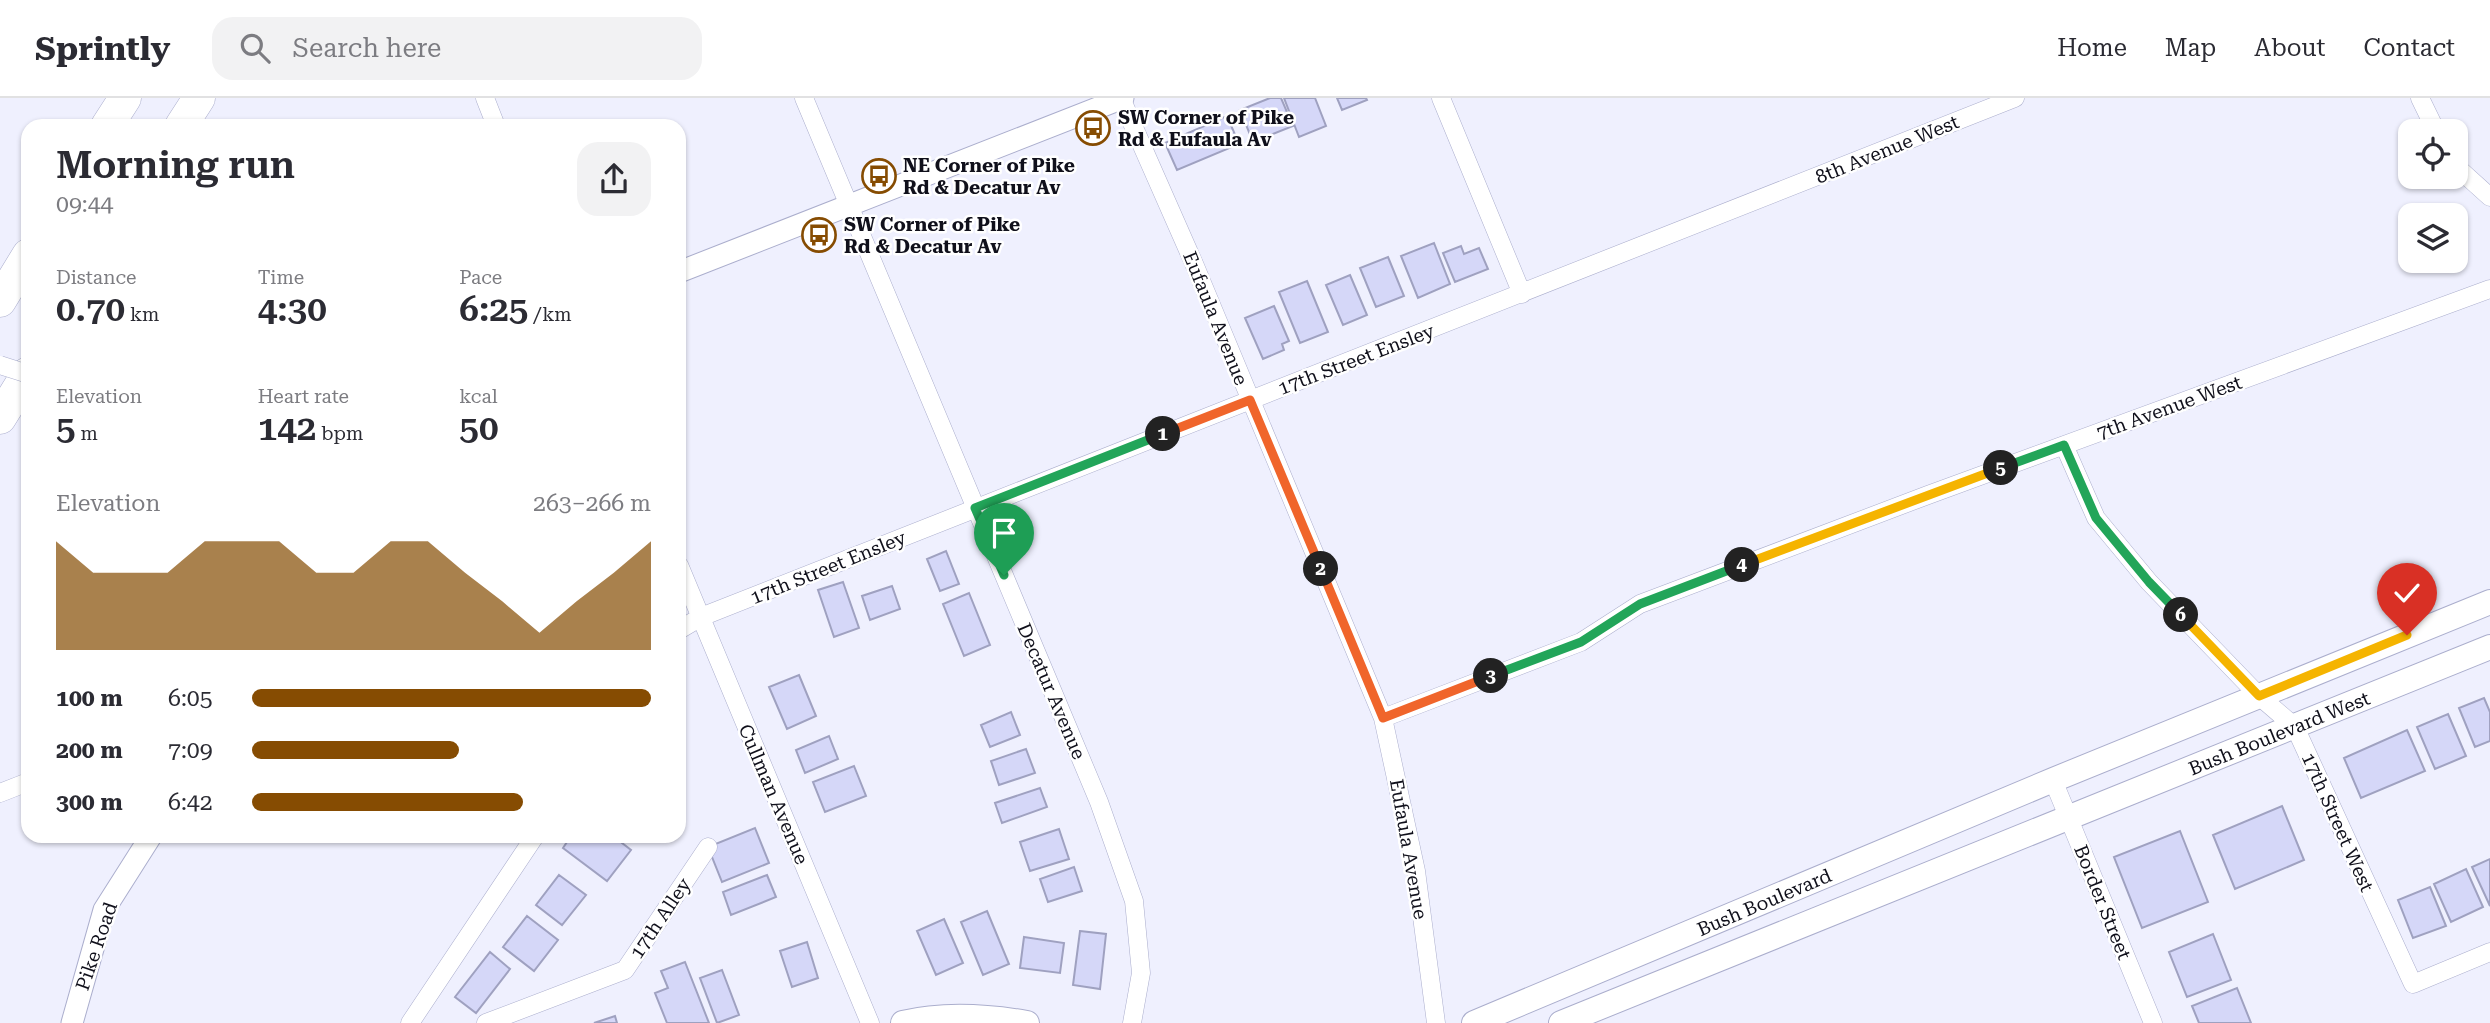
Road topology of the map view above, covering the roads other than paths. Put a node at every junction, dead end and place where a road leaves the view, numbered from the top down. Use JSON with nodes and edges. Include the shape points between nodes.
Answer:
{"nodes":[{"id":1,"x":125,"y":98,"type":"edge"},
{"id":2,"x":199,"y":98,"type":"edge"},
{"id":3,"x":485,"y":98,"type":"edge"},
{"id":4,"x":804,"y":98,"type":"edge"},
{"id":5,"x":1122,"y":98,"type":"edge"},
{"id":6,"x":1441,"y":98,"type":"edge"},
{"id":7,"x":2015,"y":98,"type":"edge"},
{"id":8,"x":2420,"y":98,"type":"edge"},
{"id":9,"x":112,"y":119,"type":"edge"},
{"id":10,"x":186,"y":119,"type":"edge"},
{"id":11,"x":493,"y":119,"type":"edge"},
{"id":12,"x":2430,"y":119,"type":"edge"},
{"id":13,"x":2468,"y":177,"type":"edge"},
{"id":14,"x":1799,"y":184,"type":"joint"},
{"id":15,"x":2490,"y":197,"type":"edge"},
{"id":16,"x":849,"y":205,"type":"junction"},
{"id":17,"x":21,"y":266,"type":"edge"},
{"id":18,"x":686,"y":269,"type":"edge"},
{"id":19,"x":2490,"y":289,"type":"edge"},
{"id":20,"x":1522,"y":294,"type":"junction"},
{"id":21,"x":0,"y":301,"type":"edge"},
{"id":22,"x":0,"y":365,"type":"edge"},
{"id":23,"x":21,"y":371,"type":"edge"},
{"id":24,"x":21,"y":384,"type":"edge"},
{"id":25,"x":1250,"y":400,"type":"junction"},
{"id":26,"x":0,"y":418,"type":"edge"},
{"id":27,"x":2064,"y":445,"type":"junction"},
{"id":28,"x":975,"y":508,"type":"junction"},
{"id":29,"x":686,"y":582,"type":"edge"},
{"id":30,"x":2490,"y":601,"type":"edge"},
{"id":31,"x":701,"y":617,"type":"junction"},
{"id":32,"x":686,"y":626,"type":"edge"},
{"id":33,"x":2490,"y":647,"type":"edge"},
{"id":34,"x":2259,"y":696,"type":"junction"},
{"id":35,"x":1383,"y":718,"type":"junction"},
{"id":36,"x":2295,"y":726,"type":"junction"},
{"id":37,"x":2053,"y":780,"type":"junction"},
{"id":38,"x":21,"y":785,"type":"edge"},
{"id":39,"x":0,"y":793,"type":"edge"},
{"id":40,"x":2069,"y":819,"type":"junction"},
{"id":41,"x":146,"y":843,"type":"edge"},
{"id":42,"x":530,"y":843,"type":"edge"},
{"id":43,"x":708,"y":846,"type":"dead end"},
{"id":44,"x":2490,"y":952,"type":"edge"},
{"id":45,"x":72,"y":1023,"type":"edge"},
{"id":46,"x":410,"y":1023,"type":"edge"},
{"id":47,"x":486,"y":1023,"type":"edge"},
{"id":48,"x":870,"y":1023,"type":"edge"},
{"id":49,"x":903,"y":1023,"type":"edge"},
{"id":50,"x":1027,"y":1023,"type":"edge"},
{"id":51,"x":1132,"y":1023,"type":"edge"},
{"id":52,"x":1437,"y":1023,"type":"edge"},
{"id":53,"x":1474,"y":1023,"type":"edge"},
{"id":54,"x":1561,"y":1023,"type":"edge"},
{"id":55,"x":2153,"y":1023,"type":"edge"}],
"edges":[{"from":1,"to":9,"type":"highway"},
{"from":2,"to":10,"type":"highway"},
{"from":3,"to":11,"type":"street"},
{"from":4,"to":16,"type":"street","name":"Decatur Avenue"},
{"from":5,"to":16,"type":"street"},
{"from":5,"to":25,"type":"street","name":"Eufaula Avenue"},
{"from":6,"to":20,"type":"street"},
{"from":7,"to":14,"type":"street","name":"8th Avenue West"},
{"from":8,"to":12,"type":"street"},
{"from":13,"to":15,"type":"street"},
{"from":14,"to":20,"type":"street","name":"17th Street Ensley"},
{"from":16,"to":18,"type":"street"},
{"from":16,"to":28,"type":"street","name":"Decatur Avenue"},
{"from":17,"to":21,"type":"highway"},
{"from":19,"to":27,"type":"street","name":"7th Avenue West"},
{"from":20,"to":25,"type":"street","name":"17th Street Ensley"},
{"from":22,"to":23,"type":"street","bridge":true},
{"from":24,"to":26,"type":"highway"},
{"from":25,"to":28,"type":"street","name":"17th Street Ensley"},
{"from":25,"to":35,"type":"street","name":"Eufaula Avenue"},
{"from":27,"to":34,"type":"street","name":"17th Street West","via":[[2096,518],[2149,582]]},
{"from":27,"to":35,"type":"street","name":"7th Avenue West","via":[[1640,604],[1581,642]]},
{"from":28,"to":31,"type":"street","name":"17th Street Ensley"},
{"from":28,"to":51,"type":"street","name":"Decatur Avenue","via":[[1099,802],[1134,901],[1141,973]]},
{"from":29,"to":31,"type":"street","name":"Cullman Avenue"},
{"from":30,"to":34,"type":"main road"},
{"from":31,"to":32,"type":"street","name":"17th Street Ensley"},
{"from":31,"to":48,"type":"street","name":"Cullman Avenue"},
{"from":33,"to":36,"type":"main road","name":"Bush Boulevard West"},
{"from":34,"to":36,"type":"street","name":"17th Street West"},
{"from":34,"to":37,"type":"main road"},
{"from":35,"to":52,"type":"street","name":"Eufaula Avenue","via":[[1416,871]]},
{"from":36,"to":40,"type":"main road","name":"Bush Boulevard West"},
{"from":36,"to":44,"type":"street","name":"17th Street West","via":[[2413,985]]},
{"from":37,"to":40,"type":"street","name":"Border Street"},
{"from":37,"to":53,"type":"main road","name":"Bush Boulevard"},
{"from":38,"to":39,"type":"street"},
{"from":40,"to":54,"type":"main road","name":"Bush Boulevard"},
{"from":40,"to":55,"type":"street","name":"Border Street"},
{"from":41,"to":45,"type":"street","name":"Pike Road","via":[[104,911]]},
{"from":42,"to":46,"type":"street"},
{"from":43,"to":47,"type":"street","name":"17th Alley","via":[[625,970]]},
{"from":49,"to":50,"type":"main road","via":[[987,1016]]}]}
